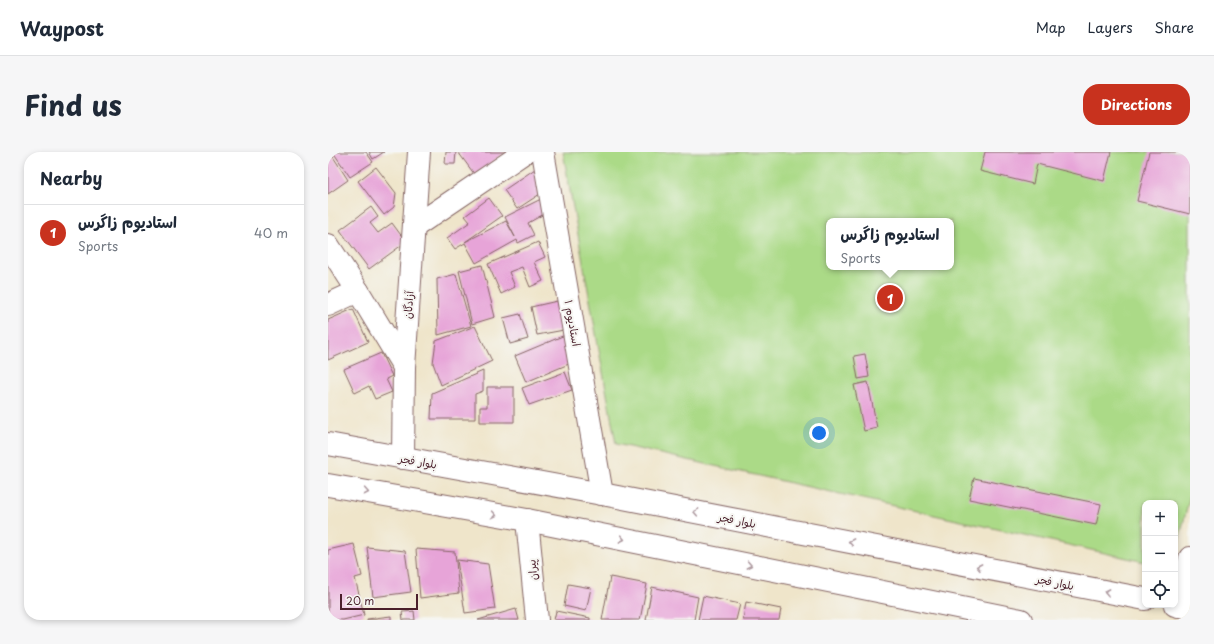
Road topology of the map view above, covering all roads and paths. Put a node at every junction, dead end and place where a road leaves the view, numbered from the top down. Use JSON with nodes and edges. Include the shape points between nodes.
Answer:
{"nodes":[{"id":1,"x":419,"y":152,"type":"edge"},
{"id":2,"x":525,"y":152,"type":"edge"},
{"id":3,"x":543,"y":152,"type":"edge"},
{"id":4,"x":414,"y":227,"type":"junction"},
{"id":5,"x":328,"y":245,"type":"edge"},
{"id":6,"x":358,"y":292,"type":"junction"},
{"id":7,"x":328,"y":304,"type":"edge"},
{"id":8,"x":404,"y":367,"type":"junction"},
{"id":9,"x":328,"y":444,"type":"edge"},
{"id":10,"x":403,"y":458,"type":"junction"},
{"id":11,"x":332,"y":489,"type":"edge"},
{"id":12,"x":602,"y":494,"type":"junction"},
{"id":13,"x":527,"y":520,"type":"junction"},
{"id":14,"x":1190,"y":558,"type":"edge"},
{"id":15,"x":1142,"y":598,"type":"edge"},
{"id":16,"x":1181,"y":606,"type":"edge"},
{"id":17,"x":537,"y":620,"type":"edge"},
{"id":18,"x":1021,"y":620,"type":"edge"}],
"edges":[{"from":1,"to":4,"type":"main road","name":"آزادگان"},
{"from":2,"to":4,"type":"main road"},
{"from":3,"to":12,"type":"main road","name":"استادیوم ۱"},
{"from":4,"to":8,"type":"main road","name":"آزادگان"},
{"from":5,"to":6,"type":"main road"},
{"from":6,"to":7,"type":"main road"},
{"from":6,"to":8,"type":"main road"},
{"from":8,"to":10,"type":"main road","name":"آزادگان"},
{"from":9,"to":10,"type":"main road","name":"بلوار فجر"},
{"from":10,"to":12,"type":"main road","name":"بلوار فجر"},
{"from":11,"to":13,"type":"main road","one_way":true},
{"from":15,"to":12,"type":"main road","name":"بلوار فجر","one_way":true},
{"from":13,"to":17,"type":"main road","name":"پیران"},
{"from":13,"to":18,"type":"main road","one_way":true},
{"from":14,"to":16,"type":"main road"}]}
